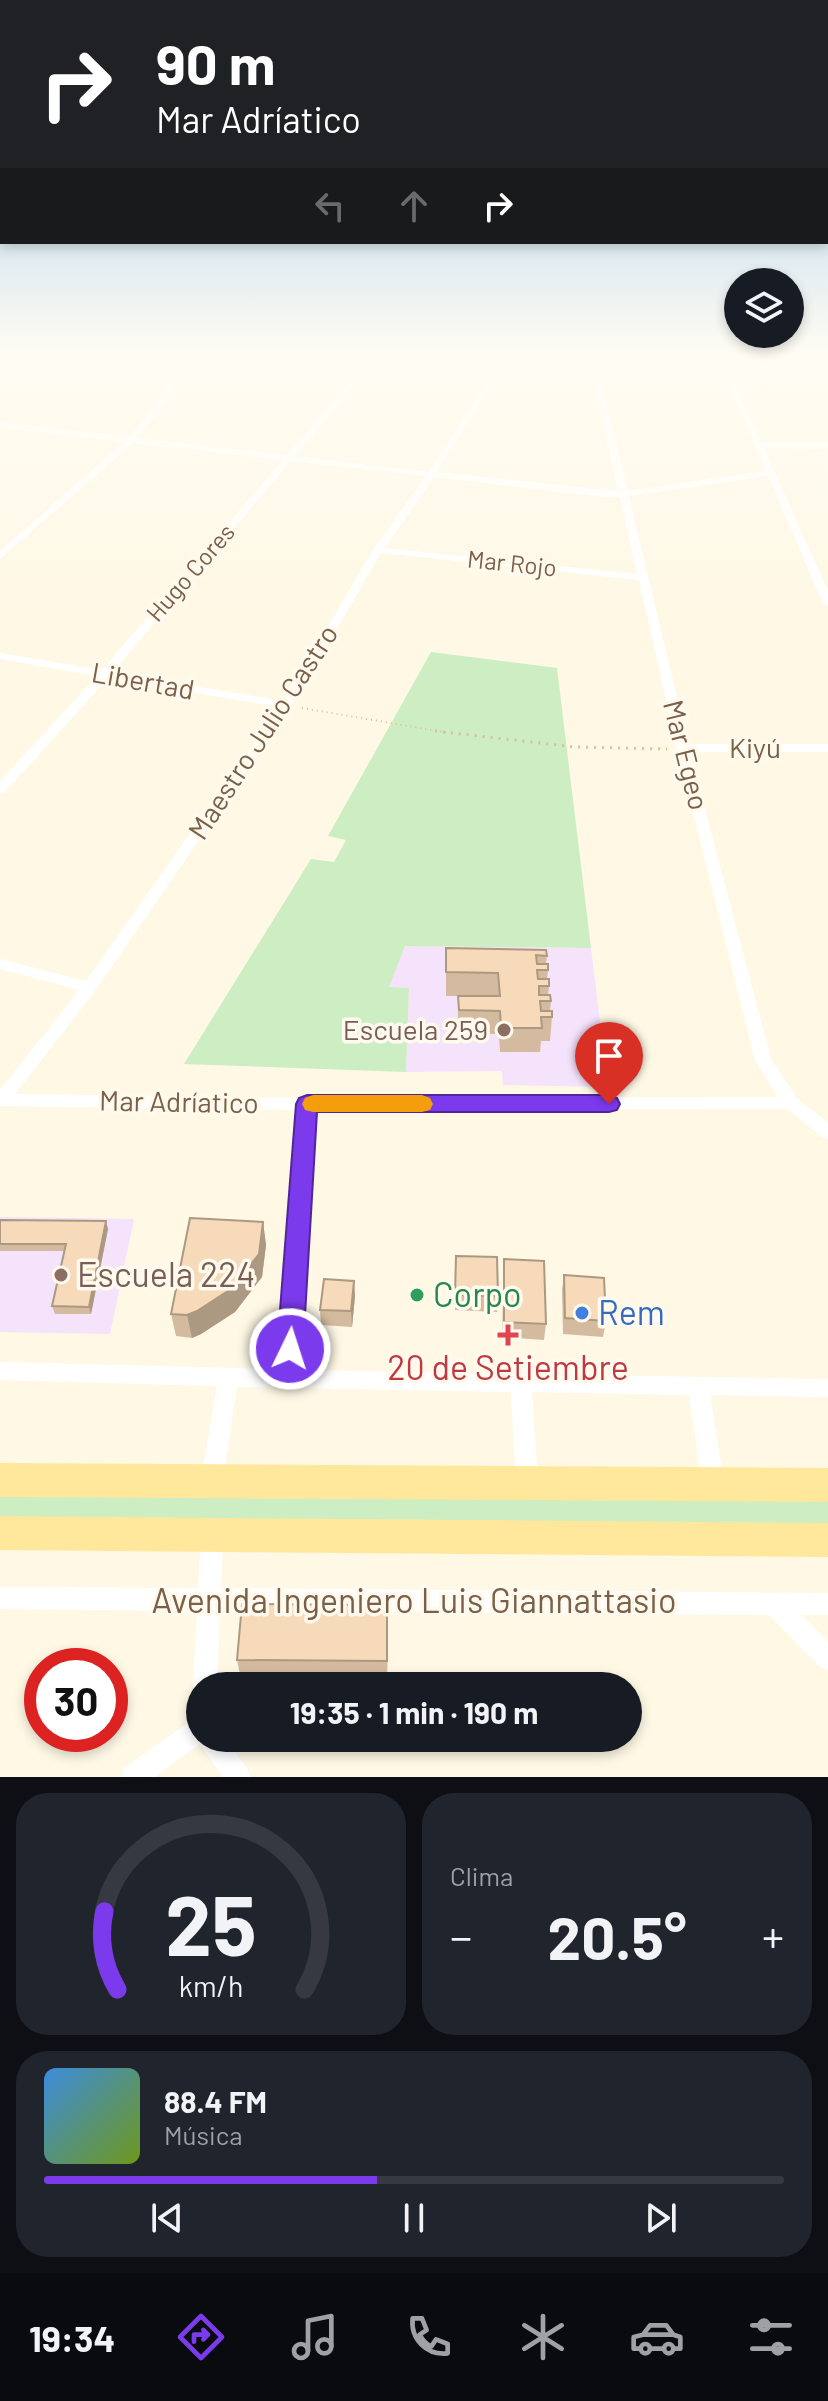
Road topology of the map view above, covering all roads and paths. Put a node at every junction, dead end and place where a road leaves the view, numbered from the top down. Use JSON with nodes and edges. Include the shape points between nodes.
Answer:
{"nodes":[{"id":1,"x":122,"y":437,"type":"edge"},
{"id":2,"x":307,"y":437,"type":"edge"},
{"id":3,"x":455,"y":437,"type":"edge"},
{"id":4,"x":611,"y":437,"type":"edge"},
{"id":5,"x":757,"y":437,"type":"edge"},
{"id":6,"x":133,"y":438,"type":"junction"},
{"id":7,"x":761,"y":445,"type":"junction"},
{"id":8,"x":828,"y":446,"type":"edge"},
{"id":9,"x":290,"y":457,"type":"junction"},
{"id":10,"x":771,"y":473,"type":"junction"},
{"id":11,"x":432,"y":474,"type":"junction"},
{"id":12,"x":625,"y":494,"type":"junction"},
{"id":13,"x":378,"y":550,"type":"junction"},
{"id":14,"x":0,"y":556,"type":"edge"},
{"id":15,"x":645,"y":578,"type":"junction"},
{"id":16,"x":828,"y":603,"type":"edge"},
{"id":17,"x":0,"y":656,"type":"edge"},
{"id":18,"x":105,"y":674,"type":"junction"},
{"id":19,"x":286,"y":705,"type":"junction"},
{"id":20,"x":683,"y":748,"type":"junction"},
{"id":21,"x":828,"y":748,"type":"edge"},
{"id":22,"x":0,"y":789,"type":"edge"},
{"id":23,"x":0,"y":964,"type":"edge"},
{"id":24,"x":90,"y":987,"type":"junction"},
{"id":25,"x":1,"y":1099,"type":"edge"},
{"id":26,"x":791,"y":1103,"type":"junction"},
{"id":27,"x":307,"y":1104,"type":"junction"},
{"id":28,"x":828,"y":1132,"type":"edge"},
{"id":29,"x":0,"y":1371,"type":"edge"},
{"id":30,"x":228,"y":1378,"type":"junction"},
{"id":31,"x":288,"y":1379,"type":"junction"},
{"id":32,"x":521,"y":1383,"type":"junction"},
{"id":33,"x":698,"y":1386,"type":"junction"},
{"id":34,"x":828,"y":1388,"type":"edge"},
{"id":35,"x":0,"y":1480,"type":"edge"},
{"id":36,"x":212,"y":1480,"type":"junction"},
{"id":37,"x":527,"y":1482,"type":"junction"},
{"id":38,"x":713,"y":1484,"type":"junction"},
{"id":39,"x":828,"y":1485,"type":"edge"},
{"id":40,"x":0,"y":1533,"type":"edge"},
{"id":41,"x":212,"y":1535,"type":"junction"},
{"id":42,"x":828,"y":1540,"type":"edge"},
{"id":43,"x":0,"y":1598,"type":"edge"},
{"id":44,"x":208,"y":1600,"type":"junction"},
{"id":45,"x":773,"y":1603,"type":"junction"},
{"id":46,"x":828,"y":1604,"type":"edge"},
{"id":47,"x":828,"y":1659,"type":"edge"},
{"id":48,"x":205,"y":1672,"type":"edge"},
{"id":49,"x":186,"y":1740,"type":"edge"},
{"id":50,"x":220,"y":1752,"type":"edge"},
{"id":51,"x":133,"y":1777,"type":"edge"},
{"id":52,"x":238,"y":1777,"type":"edge"}],
"edges":[{"from":1,"to":6,"type":"street"},
{"from":2,"to":9,"type":"street","name":"Hugo Cores"},
{"from":3,"to":11,"type":"street","name":"Maestro Julio Castro"},
{"from":4,"to":12,"type":"street","name":"Mar Egeo"},
{"from":5,"to":7,"type":"street"},
{"from":6,"to":9,"type":"street"},
{"from":6,"to":14,"type":"street"},
{"from":7,"to":8,"type":"street"},
{"from":7,"to":10,"type":"street"},
{"from":9,"to":11,"type":"street"},
{"from":9,"to":18,"type":"street","name":"Hugo Cores"},
{"from":10,"to":12,"type":"street"},
{"from":10,"to":16,"type":"street"},
{"from":11,"to":12,"type":"street"},
{"from":11,"to":13,"type":"street","name":"Maestro Julio Castro"},
{"from":12,"to":15,"type":"street","name":"Mar Egeo"},
{"from":13,"to":15,"type":"street","name":"Mar Rojo"},
{"from":13,"to":19,"type":"street","name":"Maestro Julio Castro"},
{"from":15,"to":20,"type":"street","name":"Mar Egeo"},
{"from":17,"to":18,"type":"street","name":"Libertad"},
{"from":18,"to":19,"type":"street","name":"Libertad"},
{"from":18,"to":22,"type":"street","name":"Hugo Cores"},
{"from":19,"to":20,"type":"path","via":[[532,743]]},
{"from":19,"to":24,"type":"street","name":"Maestro Julio Castro"},
{"from":20,"to":21,"type":"street","name":"Kiyú"},
{"from":20,"to":26,"type":"street","name":"Mar Egeo","via":[[763,1060]]},
{"from":23,"to":24,"type":"street"},
{"from":24,"to":25,"type":"street","name":"Maestro Julio Castro"},
{"from":25,"to":27,"type":"street","name":"Mar Adríatico"},
{"from":26,"to":27,"type":"street","name":"Mar Adríatico"},
{"from":26,"to":28,"type":"street","name":"Mar Egeo"},
{"from":27,"to":31,"type":"street"},
{"from":29,"to":30,"type":"street"},
{"from":30,"to":31,"type":"street"},
{"from":30,"to":36,"type":"street"},
{"from":31,"to":32,"type":"street"},
{"from":32,"to":33,"type":"street"},
{"from":32,"to":37,"type":"street"},
{"from":33,"to":34,"type":"street"},
{"from":33,"to":38,"type":"street"},
{"from":35,"to":36,"type":"main road"},
{"from":36,"to":37,"type":"main road"},
{"from":37,"to":38,"type":"main road"},
{"from":38,"to":39,"type":"main road"},
{"from":40,"to":41,"type":"main road","name":"Avenida Ingeniero Luis Giannattasio"},
{"from":41,"to":42,"type":"main road","name":"Avenida Ingeniero Luis Giannattasio"},
{"from":41,"to":44,"type":"street"},
{"from":43,"to":44,"type":"street","name":"Avenida Ingeniero Luis Giannattasio"},
{"from":44,"to":45,"type":"street","name":"Avenida Ingeniero Luis Giannattasio"},
{"from":44,"to":48,"type":"street"},
{"from":45,"to":46,"type":"street","name":"Avenida Ingeniero Luis Giannattasio"},
{"from":45,"to":47,"type":"street"},
{"from":49,"to":51,"type":"street"},
{"from":50,"to":52,"type":"street"}]}
